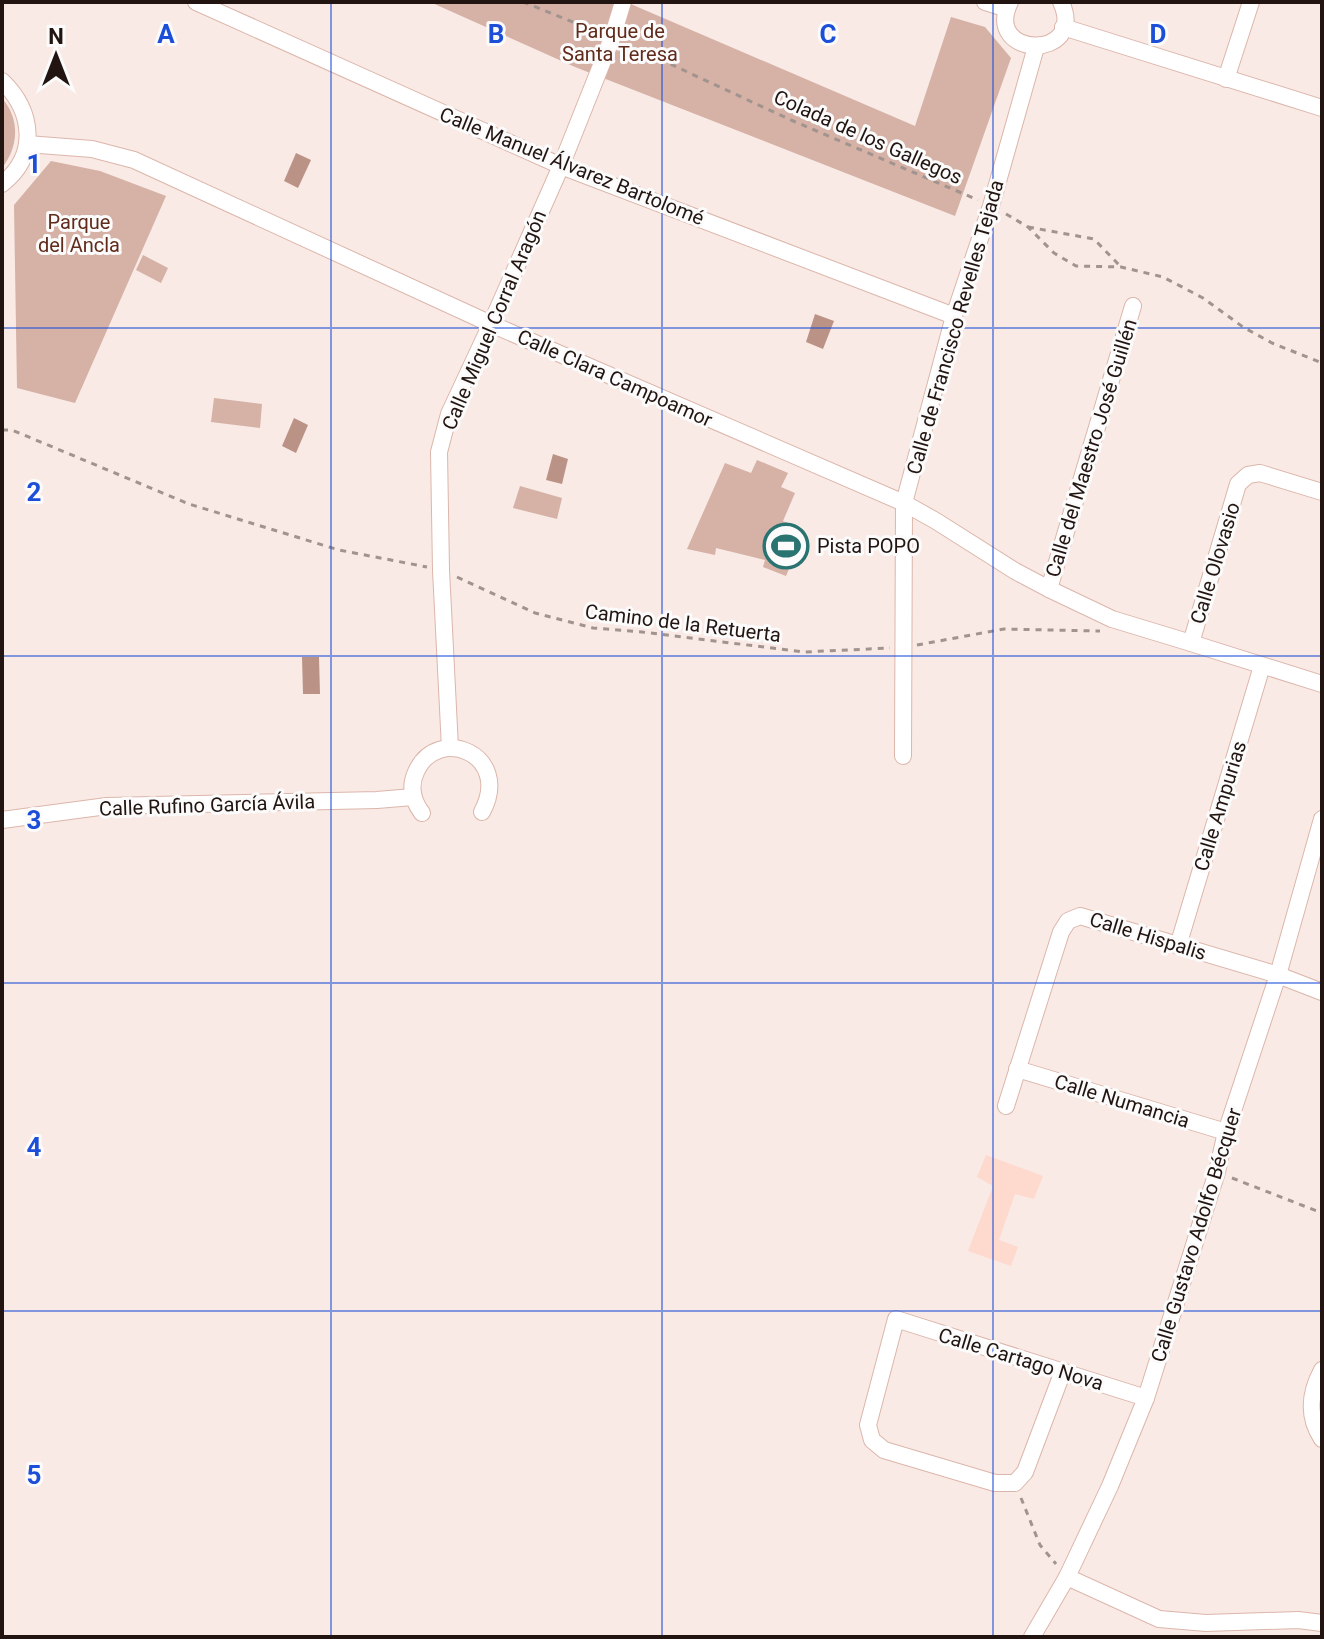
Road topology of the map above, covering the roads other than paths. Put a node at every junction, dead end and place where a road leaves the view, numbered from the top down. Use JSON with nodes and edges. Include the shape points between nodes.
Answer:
{"nodes":[{"id":1,"x":196,"y":2,"type":"edge"},
{"id":2,"x":623,"y":2,"type":"edge"},
{"id":3,"x":985,"y":2,"type":"edge"},
{"id":4,"x":1061,"y":2,"type":"edge"},
{"id":5,"x":1251,"y":2,"type":"edge"},
{"id":6,"x":1008,"y":6,"type":"edge"},
{"id":7,"x":1063,"y":27,"type":"junction"},
{"id":8,"x":1036,"y":47,"type":"junction"},
{"id":9,"x":1226,"y":79,"type":"junction"},
{"id":10,"x":2,"y":81,"type":"edge"},
{"id":11,"x":1322,"y":108,"type":"edge"},
{"id":12,"x":27,"y":144,"type":"junction"},
{"id":13,"x":561,"y":166,"type":"junction"},
{"id":14,"x":2,"y":184,"type":"edge"},
{"id":15,"x":1133,"y":306,"type":"dead end"},
{"id":16,"x":954,"y":316,"type":"junction"},
{"id":17,"x":491,"y":324,"type":"junction"},
{"id":18,"x":1322,"y":492,"type":"edge"},
{"id":19,"x":904,"y":503,"type":"junction"},
{"id":20,"x":1049,"y":589,"type":"junction"},
{"id":21,"x":1191,"y":643,"type":"junction"},
{"id":22,"x":1262,"y":666,"type":"junction"},
{"id":23,"x":1322,"y":684,"type":"edge"},
{"id":24,"x":450,"y":748,"type":"junction"},
{"id":25,"x":903,"y":756,"type":"dead end"},
{"id":26,"x":413,"y":797,"type":"junction"},
{"id":27,"x":482,"y":812,"type":"dead end"},
{"id":28,"x":422,"y":813,"type":"dead end"},
{"id":29,"x":1322,"y":819,"type":"edge"},
{"id":30,"x":2,"y":820,"type":"edge"},
{"id":31,"x":1178,"y":946,"type":"junction"},
{"id":32,"x":1278,"y":975,"type":"junction"},
{"id":33,"x":1322,"y":992,"type":"edge"},
{"id":34,"x":1017,"y":1069,"type":"junction"},
{"id":35,"x":1006,"y":1106,"type":"dead end"},
{"id":36,"x":1226,"y":1132,"type":"junction"},
{"id":37,"x":1322,"y":1370,"type":"edge"},
{"id":38,"x":1063,"y":1371,"type":"junction"},
{"id":39,"x":1146,"y":1398,"type":"junction"},
{"id":40,"x":1322,"y":1439,"type":"edge"},
{"id":41,"x":1067,"y":1577,"type":"junction"},
{"id":42,"x":1159,"y":1619,"type":"junction"},
{"id":43,"x":1322,"y":1623,"type":"edge"},
{"id":44,"x":1032,"y":1637,"type":"edge"},
{"id":45,"x":1160,"y":1637,"type":"edge"}],
"edges":[{"from":1,"to":13,"type":"street","name":"Calle Manuel Álvarez Bartolomé"},
{"from":2,"to":13,"type":"street","name":"Calle Miguel Corral Aragón"},
{"from":3,"to":6,"type":"street"},
{"from":4,"to":7,"type":"street"},
{"from":5,"to":9,"type":"street"},
{"from":6,"to":8,"type":"street","via":[[1012,36]]},
{"from":7,"to":8,"type":"street","via":[[1053,42]]},
{"from":7,"to":9,"type":"street"},
{"from":8,"to":16,"type":"street","name":"Calle de Francisco Revelles Tejada"},
{"from":9,"to":11,"type":"street"},
{"from":10,"to":12,"type":"street","via":[[23,110]]},
{"from":12,"to":14,"type":"street","via":[[16,170]]},
{"from":12,"to":17,"type":"street","name":"Calle Clara Campoamor","via":[[92,149],[134,160]]},
{"from":13,"to":16,"type":"street","name":"Calle Manuel Álvarez Bartolomé"},
{"from":13,"to":17,"type":"street","name":"Calle Miguel Corral Aragón"},
{"from":15,"to":20,"type":"street","name":"Calle del Maestro José Guillén"},
{"from":16,"to":19,"type":"street","name":"Calle de Francisco Revelles Tejada"},
{"from":17,"to":19,"type":"street","name":"Calle Clara Campoamor"},
{"from":17,"to":24,"type":"street","name":"Calle Miguel Corral Aragón","via":[[449,414],[439,452]]},
{"from":18,"to":21,"type":"street","name":"Calle Olovasio","via":[[1260,473],[1238,484]]},
{"from":19,"to":20,"type":"street","name":"Calle Clara Campoamor"},
{"from":19,"to":25,"type":"street","name":"Calle de Francisco Revelles Tejada"},
{"from":20,"to":21,"type":"street","name":"Calle Clara Campoamor","via":[[1112,619]]},
{"from":21,"to":22,"type":"street","name":"Calle Olovasio"},
{"from":22,"to":23,"type":"street","name":"Calle Olovasio"},
{"from":22,"to":31,"type":"street","name":"Calle Ampurias"},
{"from":24,"to":26,"type":"street","via":[[433,752],[420,763],[412,780]]},
{"from":24,"to":27,"type":"street","via":[[465,750],[487,770],[491,784]]},
{"from":26,"to":28,"type":"street"},
{"from":26,"to":30,"type":"street","name":"Calle Rufino García Ávila","via":[[107,806]]},
{"from":29,"to":32,"type":"street","name":"Calle Gustavo Adolfo Bécquer"},
{"from":31,"to":32,"type":"street","name":"Calle Hispalis"},
{"from":31,"to":34,"type":"street","name":"Calle Hispalis","via":[[1080,916],[1068,921]]},
{"from":32,"to":33,"type":"street","name":"Calle Hispalis"},
{"from":32,"to":36,"type":"street","name":"Calle Gustavo Adolfo Bécquer"},
{"from":34,"to":35,"type":"street","name":"Calle Hispalis"},
{"from":34,"to":36,"type":"street","name":"Calle Numancia"},
{"from":36,"to":39,"type":"street","name":"Calle Gustavo Adolfo Bécquer"},
{"from":37,"to":40,"type":"street","via":[[1311,1411]]},
{"from":38,"to":38,"type":"street","name":"Calle Cartago Nova","via":[[896,1319],[868,1425],[872,1440],[884,1450],[995,1483],[1015,1483],[1025,1472]]},
{"from":38,"to":39,"type":"street","name":"Calle Cartago Nova"},
{"from":39,"to":41,"type":"street","name":"Calle Gustavo Adolfo Bécquer"},
{"from":41,"to":42,"type":"street"},
{"from":41,"to":44,"type":"street","name":"Calle Gustavo Adolfo Bécquer"},
{"from":42,"to":43,"type":"street"},
{"from":42,"to":45,"type":"street"}]}
